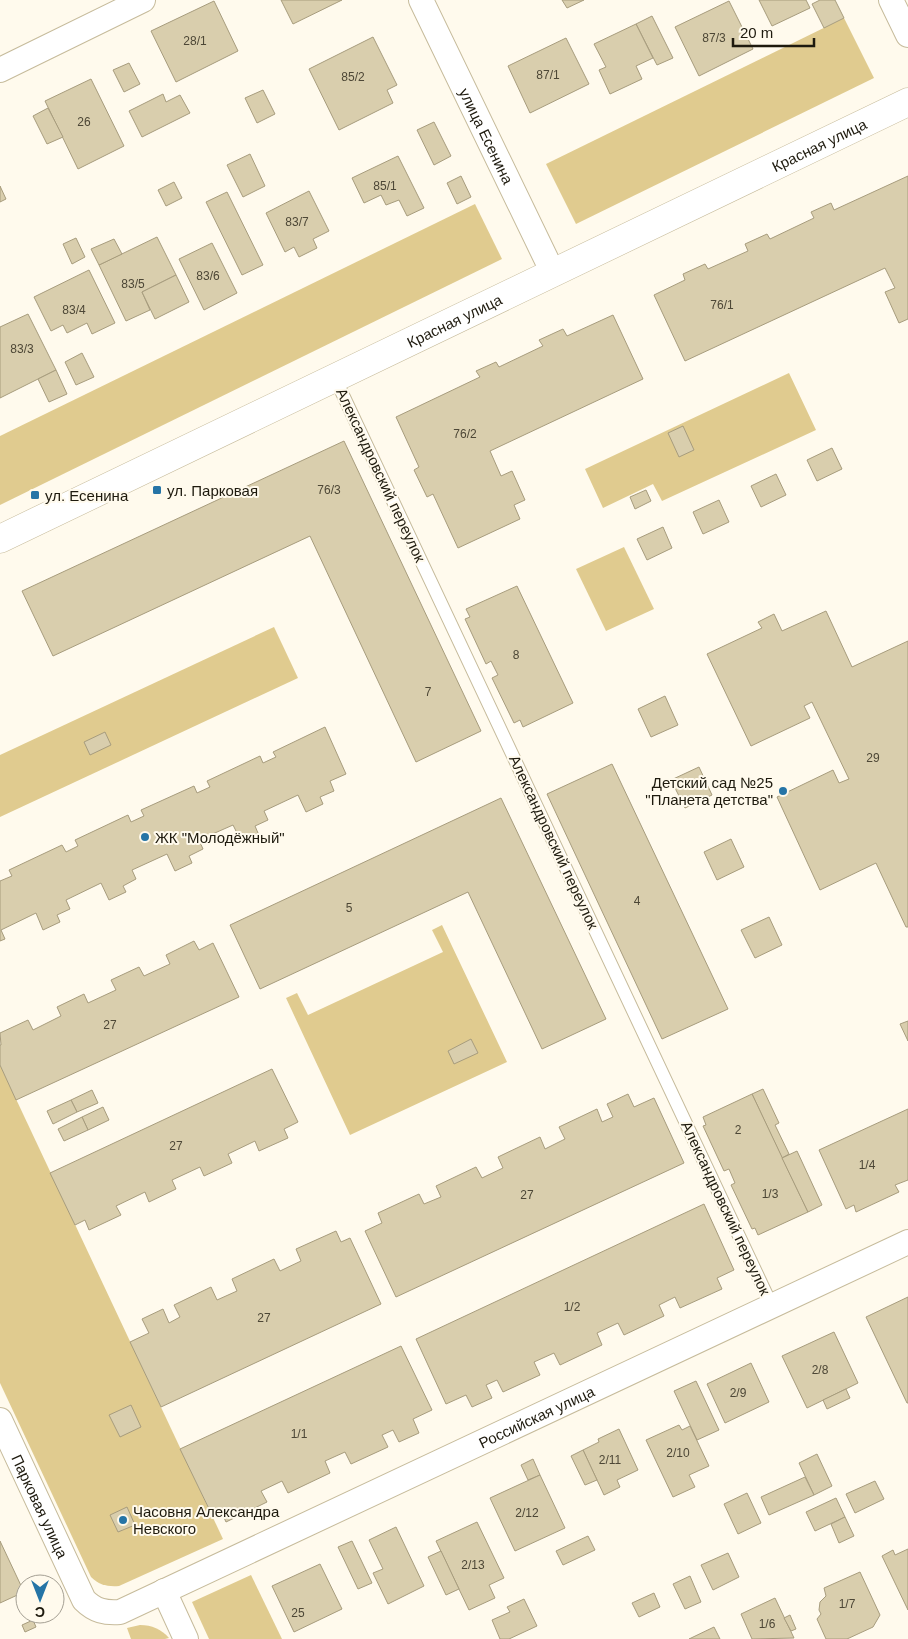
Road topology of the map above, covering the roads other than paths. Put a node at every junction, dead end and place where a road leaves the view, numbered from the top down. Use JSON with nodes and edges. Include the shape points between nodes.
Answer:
{"nodes":[{"id":1,"x":143,"y":0,"type":"edge"},
{"id":2,"x":421,"y":0,"type":"edge"},
{"id":3,"x":891,"y":0,"type":"edge"},
{"id":4,"x":908,"y":35,"type":"edge"},
{"id":5,"x":0,"y":69,"type":"edge"},
{"id":6,"x":908,"y":102,"type":"edge"},
{"id":7,"x":553,"y":273,"type":"junction"},
{"id":8,"x":336,"y":378,"type":"junction"},
{"id":9,"x":0,"y":540,"type":"edge"},
{"id":10,"x":908,"y":1242,"type":"edge"},
{"id":11,"x":772,"y":1306,"type":"junction"},
{"id":12,"x":0,"y":1420,"type":"edge"},
{"id":13,"x":164,"y":1591,"type":"junction"},
{"id":14,"x":186,"y":1639,"type":"edge"}],
"edges":[{"from":1,"to":5,"type":"street"},
{"from":2,"to":7,"type":"street","name":"улица Есенина"},
{"from":3,"to":4,"type":"street"},
{"from":6,"to":7,"type":"street","name":"Красная улица"},
{"from":7,"to":8,"type":"street","name":"Красная улица"},
{"from":8,"to":9,"type":"street","name":"Красная улица"},
{"from":8,"to":11,"type":"lane","name":"Александровский переулок"},
{"from":10,"to":11,"type":"street","name":"Российская улица"},
{"from":11,"to":13,"type":"street","name":"Российская улица"},
{"from":12,"to":13,"type":"street","name":"Парковая улица","via":[[84,1600],[96,1609],[112,1613]]},
{"from":13,"to":14,"type":"street"}]}
